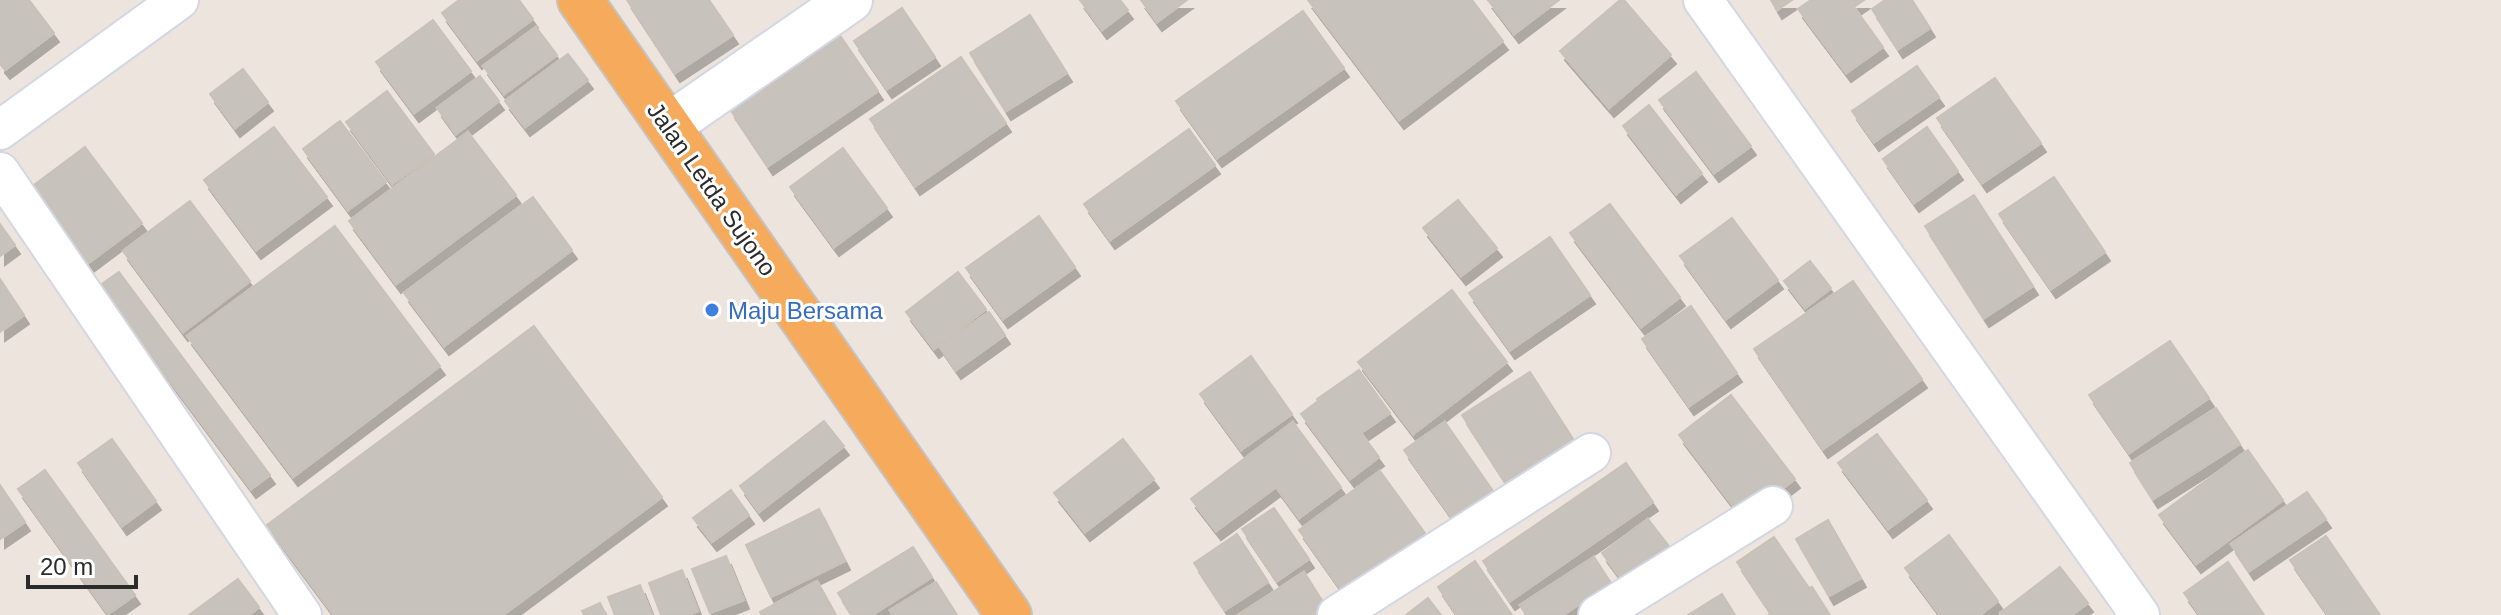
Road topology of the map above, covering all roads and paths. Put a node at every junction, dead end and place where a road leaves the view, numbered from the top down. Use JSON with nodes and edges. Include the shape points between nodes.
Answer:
{"nodes":[{"id":1,"x":179,"y":0,"type":"edge"},
{"id":2,"x":580,"y":0,"type":"edge"},
{"id":3,"x":850,"y":0,"type":"edge"},
{"id":4,"x":1703,"y":0,"type":"edge"},
{"id":5,"x":668,"y":126,"type":"junction"},
{"id":6,"x":0,"y":130,"type":"edge"},
{"id":7,"x":0,"y":172,"type":"edge"},
{"id":8,"x":1591,"y":453,"type":"dead end"},
{"id":9,"x":1773,"y":506,"type":"dead end"},
{"id":10,"x":302,"y":615,"type":"edge"},
{"id":11,"x":1009,"y":615,"type":"edge"},
{"id":12,"x":1337,"y":615,"type":"edge"},
{"id":13,"x":1598,"y":615,"type":"edge"},
{"id":14,"x":2140,"y":615,"type":"edge"}],
"edges":[{"from":1,"to":6,"type":"street"},
{"from":2,"to":5,"type":"highway","name":"Jalan Letda Sujono"},
{"from":3,"to":5,"type":"street"},
{"from":4,"to":14,"type":"street"},
{"from":5,"to":11,"type":"highway","name":"Jalan Letda Sujono"},
{"from":7,"to":10,"type":"street"},
{"from":8,"to":12,"type":"street"},
{"from":9,"to":13,"type":"street"}]}
